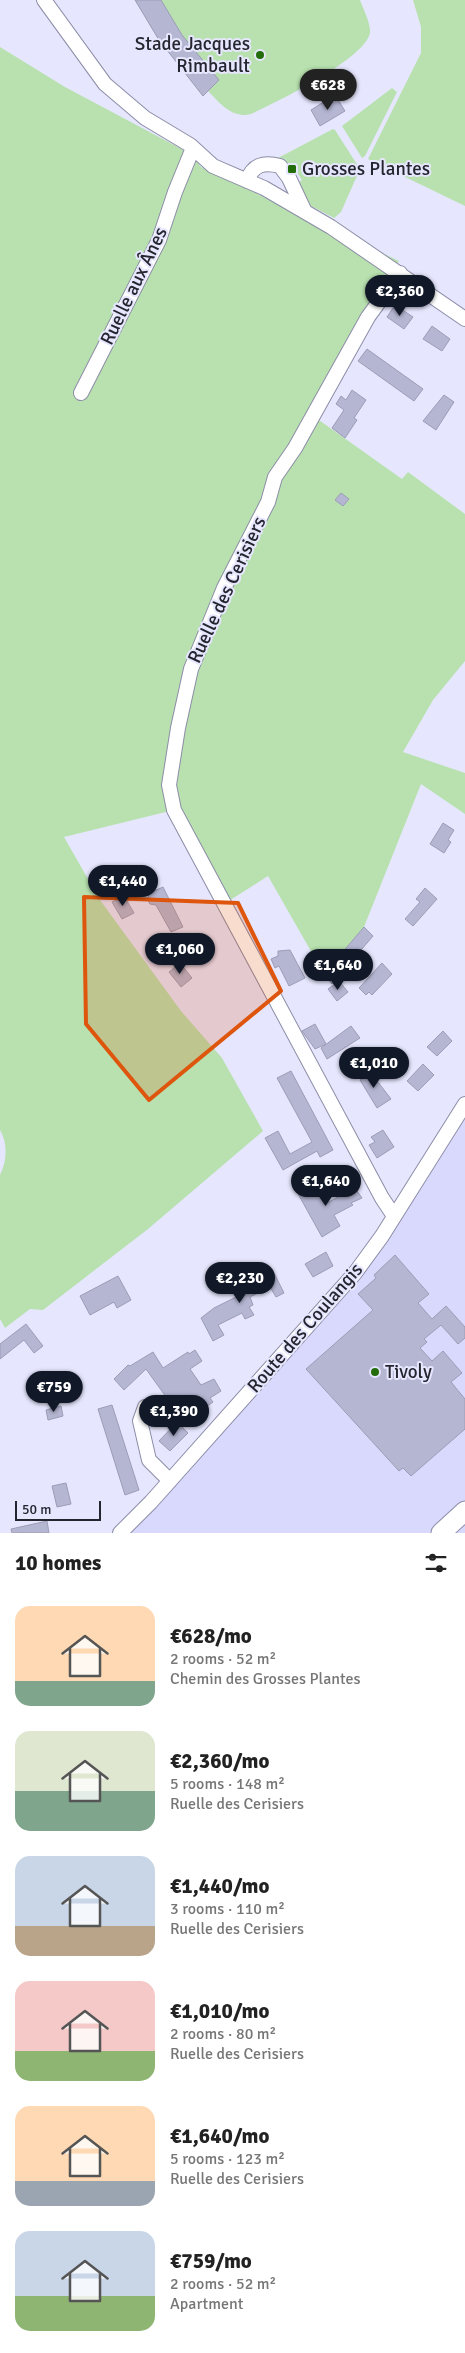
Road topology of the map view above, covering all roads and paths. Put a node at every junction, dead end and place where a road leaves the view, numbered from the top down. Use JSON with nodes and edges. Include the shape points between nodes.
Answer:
{"nodes":[{"id":1,"x":44,"y":0,"type":"edge"},
{"id":2,"x":192,"y":148,"type":"junction"},
{"id":3,"x":247,"y":181,"type":"junction"},
{"id":4,"x":306,"y":212,"type":"junction"},
{"id":5,"x":400,"y":273,"type":"junction"},
{"id":6,"x":465,"y":320,"type":"edge"},
{"id":7,"x":81,"y":393,"type":"dead end"},
{"id":8,"x":465,"y":1104,"type":"edge"},
{"id":9,"x":394,"y":1216,"type":"junction"},
{"id":10,"x":145,"y":1408,"type":"dead end"},
{"id":11,"x":170,"y":1481,"type":"junction"},
{"id":12,"x":465,"y":1511,"type":"edge"},
{"id":13,"x":120,"y":1533,"type":"edge"},
{"id":14,"x":441,"y":1533,"type":"edge"}],
"edges":[{"from":1,"to":2,"type":"street","via":[[105,84],[145,118]]},
{"from":2,"to":3,"type":"street","via":[[213,166]]},
{"from":2,"to":7,"type":"street","name":"Ruelle aux Ânes","via":[[159,240]]},
{"from":3,"to":4,"type":"street"},
{"from":3,"to":4,"type":"street","via":[[250,172],[258,165],[280,166]]},
{"from":4,"to":5,"type":"street"},
{"from":5,"to":6,"type":"street"},
{"from":5,"to":9,"type":"street","name":"Ruelle des Cerisiers","via":[[368,317],[295,448],[275,477],[268,502],[224,588],[191,668],[169,785],[174,810]]},
{"from":8,"to":9,"type":"street","name":"Route des Coulangis"},
{"from":9,"to":11,"type":"street","name":"Route des Coulangis","via":[[355,1273]]},
{"from":10,"to":11,"type":"street","via":[[140,1421],[150,1460]]},
{"from":11,"to":13,"type":"street","name":"Route des Coulangis"},
{"from":12,"to":14,"type":"main road"}]}
